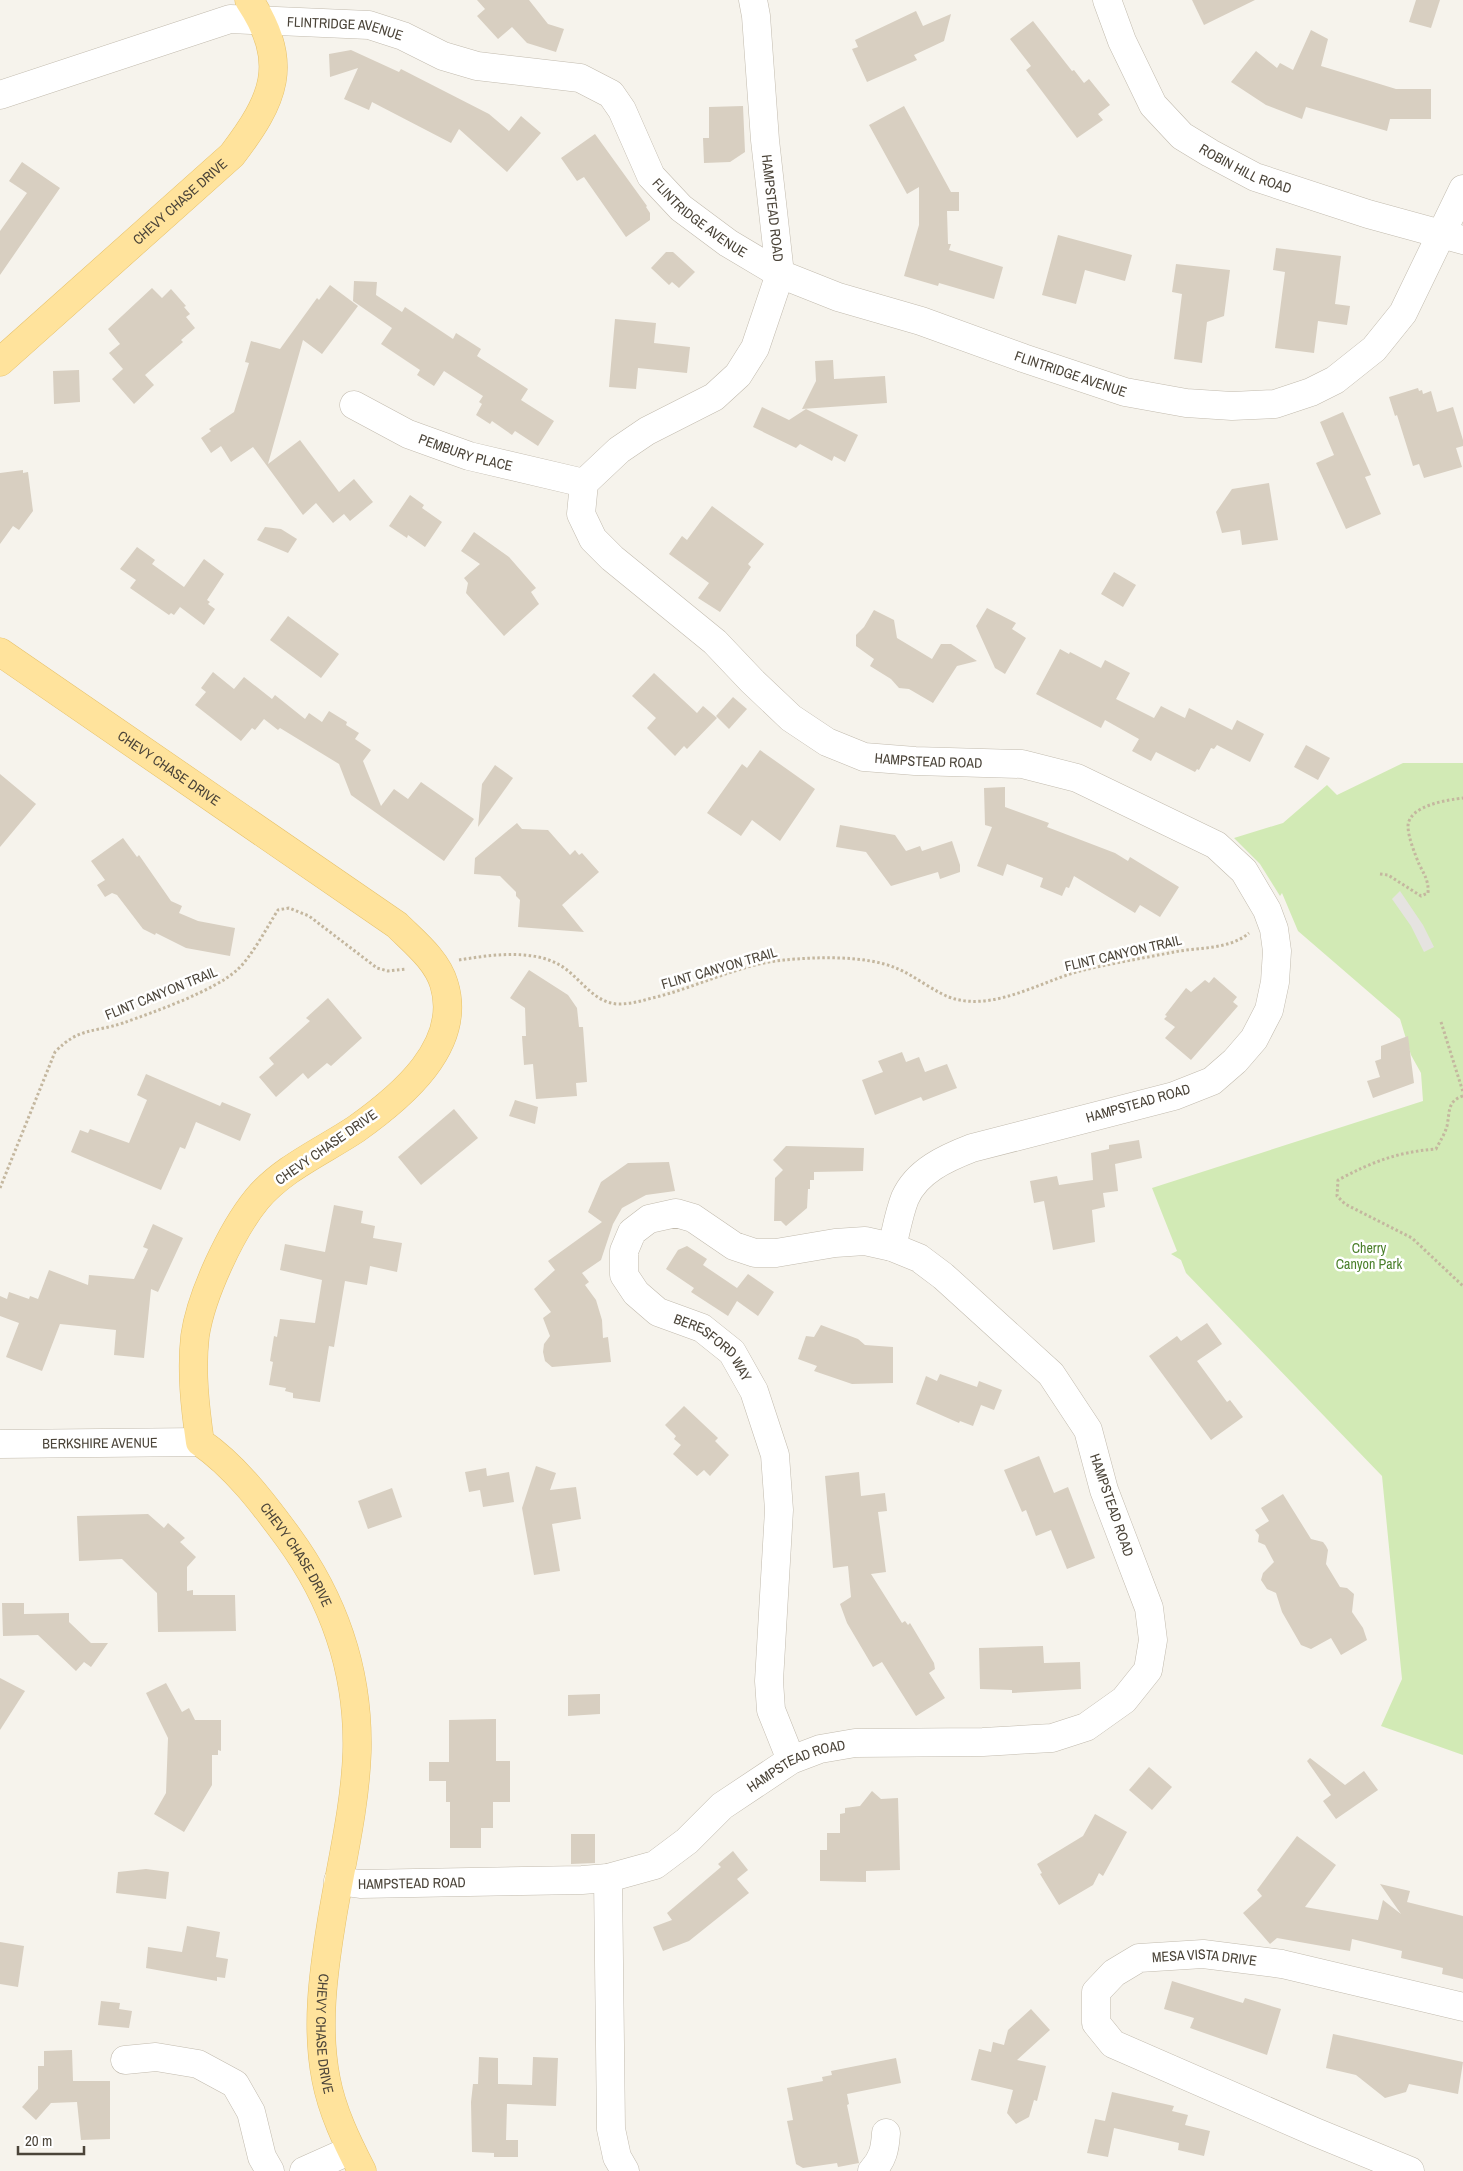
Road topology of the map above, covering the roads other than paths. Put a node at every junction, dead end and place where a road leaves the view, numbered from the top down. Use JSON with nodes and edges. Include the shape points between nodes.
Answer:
{"nodes":[{"id":1,"x":753,"y":0,"type":"edge"},
{"id":2,"x":1108,"y":0,"type":"edge"},
{"id":3,"x":256,"y":10,"type":"edge"},
{"id":4,"x":0,"y":95,"type":"edge"},
{"id":5,"x":1463,"y":189,"type":"edge"},
{"id":6,"x":1453,"y":236,"type":"edge"},
{"id":7,"x":780,"y":274,"type":"junction"},
{"id":8,"x":0,"y":362,"type":"edge"},
{"id":9,"x":354,"y":405,"type":"dead end"},
{"id":10,"x":584,"y":483,"type":"junction"},
{"id":11,"x":0,"y":652,"type":"edge"},
{"id":12,"x":892,"y":1247,"type":"junction"},
{"id":13,"x":200,"y":1442,"type":"junction"},
{"id":14,"x":0,"y":1444,"type":"edge"},
{"id":15,"x":791,"y":1760,"type":"junction"},
{"id":16,"x":608,"y":1878,"type":"junction"},
{"id":17,"x":338,"y":1881,"type":"junction"},
{"id":18,"x":1463,"y":2008,"type":"edge"},
{"id":19,"x":125,"y":2060,"type":"dead end"},
{"id":20,"x":886,"y":2132,"type":"dead end"},
{"id":21,"x":357,"y":2160,"type":"edge"},
{"id":22,"x":270,"y":2171,"type":"edge"},
{"id":23,"x":304,"y":2171,"type":"edge"},
{"id":24,"x":625,"y":2171,"type":"edge"},
{"id":25,"x":872,"y":2171,"type":"edge"},
{"id":26,"x":1410,"y":2171,"type":"edge"}],
"edges":[{"from":1,"to":7,"type":"street","name":"HAMPSTEAD ROAD"},
{"from":2,"to":6,"type":"street","name":"ROBIN HILL ROAD","via":[[1122,41],[1153,106],[1182,136],[1255,176],[1368,214]]},
{"from":3,"to":4,"type":"street","name":"FLINTRIDGE AVENUE"},
{"from":3,"to":7,"type":"street","name":"FLINTRIDGE AVENUE","via":[[369,25],[403,36],[443,56],[477,66],[580,78],[611,94],[622,110],[651,176],[681,208],[728,243]]},
{"from":3,"to":8,"type":"main road","name":"CHEVY CHASE DRIVE","via":[[273,46],[273,78],[266,105],[253,127],[232,155]]},
{"from":5,"to":6,"type":"street","name":"FLINTRIDGE AVENUE"},
{"from":6,"to":7,"type":"street","name":"FLINTRIDGE AVENUE","via":[[1403,313],[1374,349],[1335,380],[1275,404],[1186,403],[1125,392],[922,321],[838,297]]},
{"from":7,"to":10,"type":"street","name":"HAMPSTEAD ROAD","via":[[755,348],[738,376],[714,397],[647,431],[620,450]]},
{"from":9,"to":10,"type":"street","name":"PEMBURY PLACE","via":[[408,434],[469,456]]},
{"from":10,"to":12,"type":"street","name":"HAMPSTEAD ROAD","via":[[581,514],[593,539],[716,642],[791,718],[827,742],[864,757],[1022,764],[1077,778],[1216,846],[1244,871],[1267,910],[1277,951],[1275,982],[1269,1010],[1254,1039],[1235,1061],[1212,1081],[1174,1096],[972,1148],[945,1158],[924,1173],[906,1197]]},
{"from":11,"to":13,"type":"main road","name":"CHEVY CHASE DRIVE","via":[[397,925],[434,964],[444,983],[448,1001],[446,1023],[434,1052],[414,1081],[356,1128],[275,1182],[257,1199],[220,1260],[196,1334],[193,1373]]},
{"from":12,"to":15,"type":"street","name":"BERESFORD WAY","via":[[865,1241],[755,1253],[734,1246],[693,1218],[676,1213],[649,1219],[632,1232],[624,1251],[624,1275],[636,1293],[658,1312],[702,1328],[732,1352],[754,1391],[775,1455],[779,1510],[770,1710]]},
{"from":12,"to":15,"type":"street","name":"HAMPSTEAD ROAD","via":[[920,1258],[943,1276],[1050,1374],[1088,1430],[1104,1490],[1149,1608],[1153,1640],[1148,1670],[1124,1700],[1086,1727],[1052,1738],[855,1743],[820,1749]]},
{"from":13,"to":14,"type":"street","name":"BERKSHIRE AVENUE"},
{"from":13,"to":17,"type":"main road","name":"CHEVY CHASE DRIVE","via":[[218,1454],[255,1495],[303,1558],[327,1602],[344,1644],[353,1686],[357,1752]]},
{"from":15,"to":16,"type":"street","name":"HAMPSTEAD ROAD","via":[[722,1806],[688,1841],[656,1865]]},
{"from":16,"to":17,"type":"street","name":"HAMPSTEAD ROAD","via":[[388,1883]]},
{"from":16,"to":24,"type":"street","via":[[612,2128],[616,2157]]},
{"from":17,"to":21,"type":"main road","name":"CHEVY CHASE DRIVE","via":[[323,1979],[322,2036],[326,2079]]},
{"from":18,"to":26,"type":"street","name":"MESA VISTA DRIVE","via":[[1282,1964],[1203,1954],[1139,1958],[1114,1972],[1096,1992],[1096,2022],[1113,2044]]},
{"from":19,"to":22,"type":"street","via":[[156,2057],[198,2064],[235,2084],[251,2112],[262,2157]]},
{"from":20,"to":25,"type":"street","via":[[885,2150]]},
{"from":21,"to":23,"type":"street"}]}
